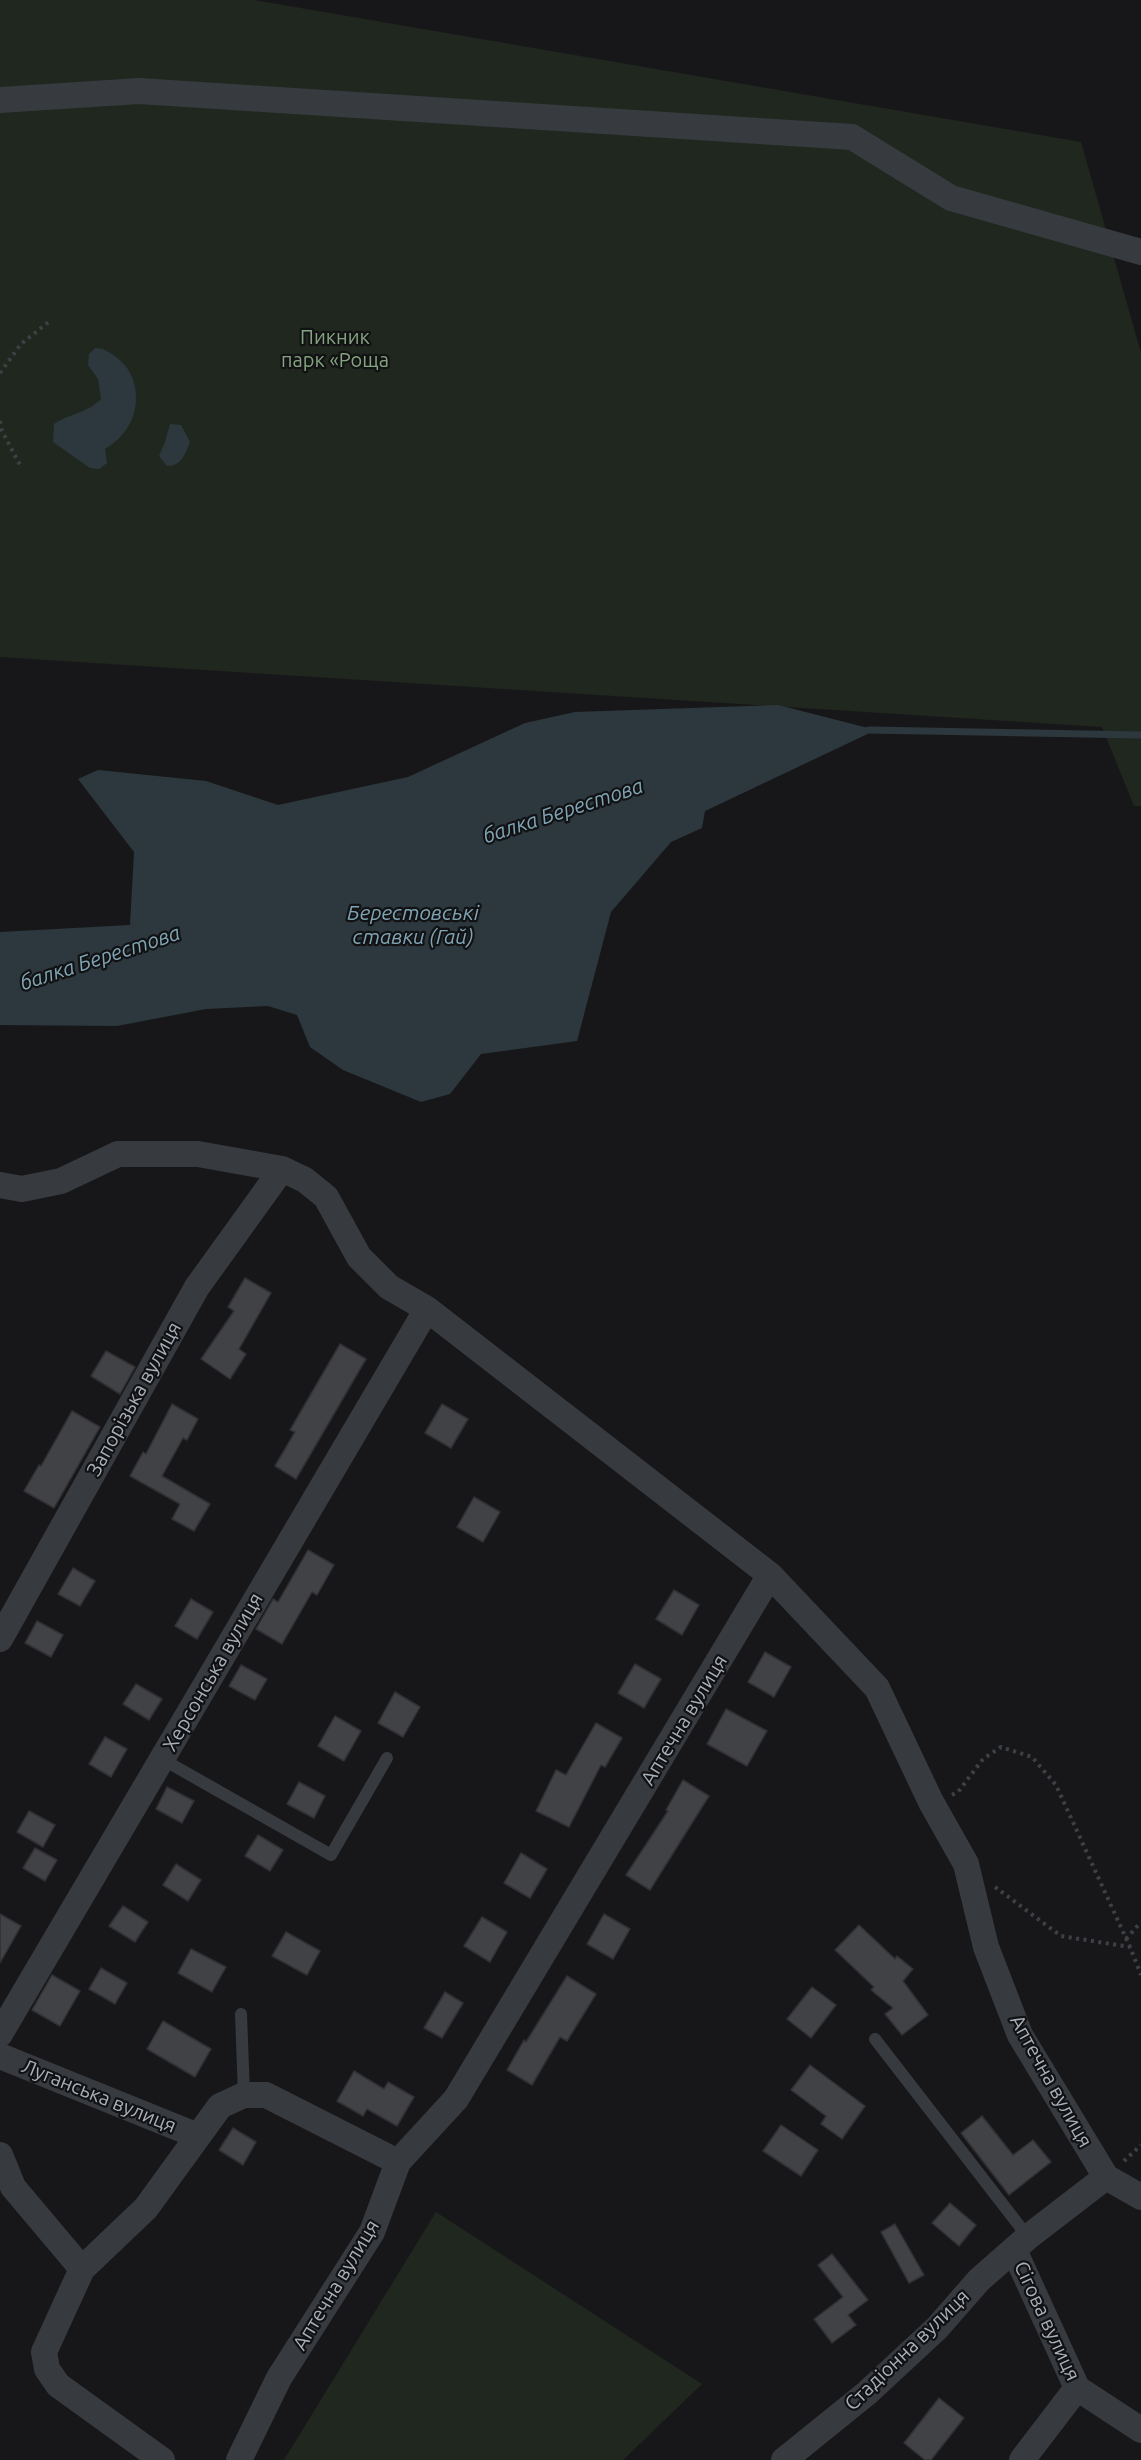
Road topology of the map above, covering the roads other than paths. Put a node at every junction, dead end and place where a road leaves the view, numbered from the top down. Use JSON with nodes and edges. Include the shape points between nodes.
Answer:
{"nodes":[{"id":1,"x":0,"y":100,"type":"edge"},
{"id":2,"x":1141,"y":252,"type":"edge"},
{"id":3,"x":282,"y":1169,"type":"junction"},
{"id":4,"x":0,"y":1185,"type":"edge"},
{"id":5,"x":427,"y":1310,"type":"junction"},
{"id":6,"x":770,"y":1575,"type":"junction"},
{"id":7,"x":0,"y":1639,"type":"edge"},
{"id":8,"x":387,"y":1758,"type":"dead end"},
{"id":9,"x":162,"y":1759,"type":"junction"},
{"id":10,"x":241,"y":2014,"type":"dead end"},
{"id":11,"x":0,"y":2034,"type":"edge"},
{"id":12,"x":875,"y":2039,"type":"dead end"},
{"id":13,"x":0,"y":2056,"type":"edge"},
{"id":14,"x":244,"y":2095,"type":"junction"},
{"id":15,"x":198,"y":2136,"type":"junction"},
{"id":16,"x":0,"y":2155,"type":"edge"},
{"id":17,"x":398,"y":2162,"type":"junction"},
{"id":18,"x":1106,"y":2177,"type":"junction"},
{"id":19,"x":1141,"y":2197,"type":"edge"},
{"id":20,"x":1021,"y":2244,"type":"junction"},
{"id":21,"x":82,"y":2269,"type":"junction"},
{"id":22,"x":1077,"y":2388,"type":"junction"},
{"id":23,"x":1141,"y":2430,"type":"edge"},
{"id":24,"x":162,"y":2460,"type":"edge"},
{"id":25,"x":239,"y":2460,"type":"edge"},
{"id":26,"x":784,"y":2460,"type":"edge"},
{"id":27,"x":1023,"y":2460,"type":"edge"}],
"edges":[{"from":1,"to":2,"type":"street","via":[[139,91],[852,137],[951,198]]},
{"from":3,"to":4,"type":"street","via":[[198,1154],[118,1154],[61,1181],[22,1190]]},
{"from":3,"to":5,"type":"street","via":[[305,1180],[326,1197],[359,1257],[389,1287]]},
{"from":3,"to":7,"type":"street","name":"Запорізька вулиця","via":[[197,1287]]},
{"from":5,"to":6,"type":"street"},
{"from":5,"to":9,"type":"street","name":"Херсонська вулиця"},
{"from":6,"to":17,"type":"street","name":"Аптечна вулиця","via":[[456,2099]]},
{"from":6,"to":18,"type":"street","name":"Аптечна вулиця","via":[[877,1688],[931,1802],[966,1864],[986,1947],[1020,2035]]},
{"from":8,"to":9,"type":"lane","via":[[331,1855]]},
{"from":9,"to":11,"type":"street","name":"Херсонська вулиця"},
{"from":10,"to":14,"type":"lane"},
{"from":12,"to":20,"type":"lane"},
{"from":13,"to":15,"type":"street","name":"Луганська вулиця"},
{"from":14,"to":15,"type":"street","via":[[220,2106]]},
{"from":14,"to":17,"type":"street","via":[[266,2095]]},
{"from":15,"to":21,"type":"street","via":[[146,2208]]},
{"from":16,"to":21,"type":"street","via":[[13,2187]]},
{"from":17,"to":25,"type":"street","name":"Аптечна вулиця","via":[[372,2232],[279,2378]]},
{"from":18,"to":19,"type":"street"},
{"from":18,"to":20,"type":"street","name":"Стадіонна вулиця"},
{"from":20,"to":22,"type":"street","name":"Сігова вулиця"},
{"from":20,"to":26,"type":"street","name":"Стадіонна вулиця","via":[[979,2280],[937,2328],[867,2393]]},
{"from":21,"to":24,"type":"street","via":[[44,2352],[47,2369],[58,2385]]},
{"from":22,"to":23,"type":"street","name":"Сігова вулиця"},
{"from":22,"to":27,"type":"street"}]}
